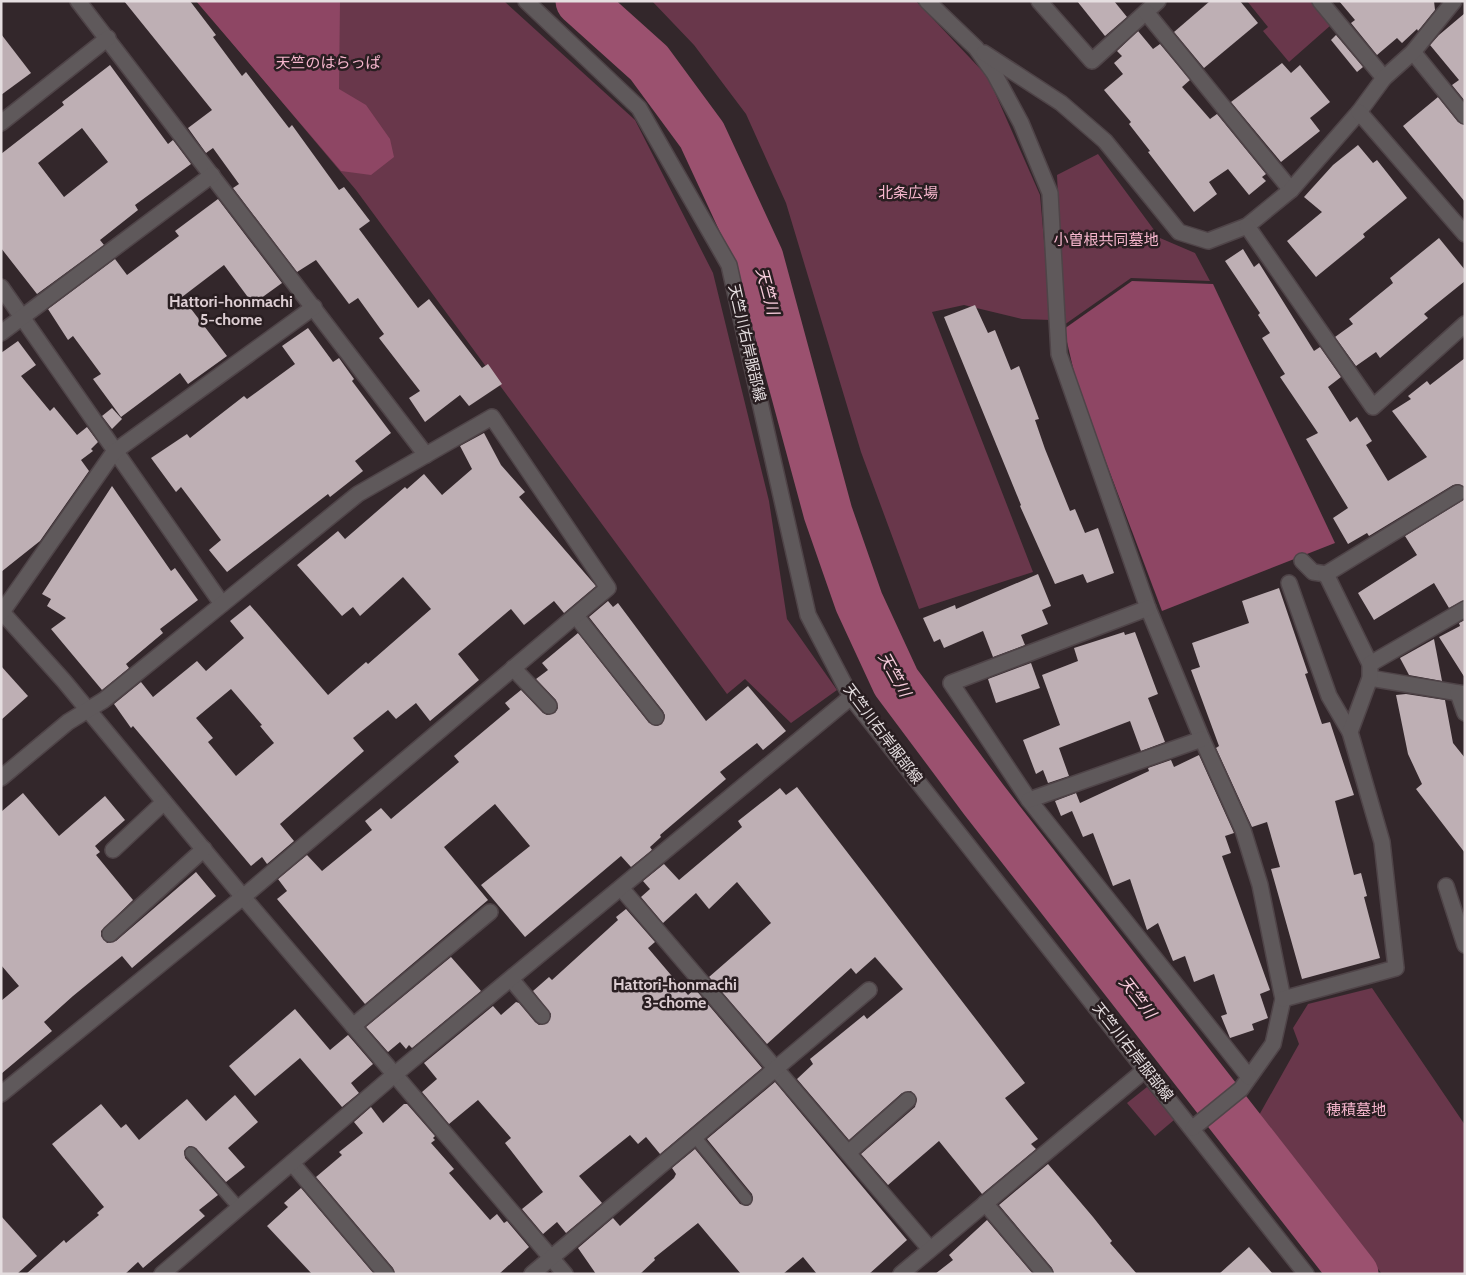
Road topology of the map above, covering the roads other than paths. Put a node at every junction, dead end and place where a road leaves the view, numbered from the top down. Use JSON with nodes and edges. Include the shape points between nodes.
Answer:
{"nodes":[{"id":1,"x":78,"y":1,"type":"edge"},
{"id":2,"x":526,"y":1,"type":"edge"},
{"id":3,"x":927,"y":1,"type":"edge"},
{"id":4,"x":1039,"y":1,"type":"edge"},
{"id":5,"x":1158,"y":1,"type":"edge"},
{"id":6,"x":1320,"y":1,"type":"edge"},
{"id":7,"x":1449,"y":3,"type":"edge"},
{"id":8,"x":1146,"y":12,"type":"junction"},
{"id":9,"x":108,"y":38,"type":"junction"},
{"id":10,"x":976,"y":48,"type":"junction"},
{"id":11,"x":1413,"y":52,"type":"junction"},
{"id":12,"x":1384,"y":78,"type":"junction"},
{"id":13,"x":1359,"y":112,"type":"junction"},
{"id":14,"x":1465,"y":116,"type":"edge"},
{"id":15,"x":1,"y":124,"type":"edge"},
{"id":16,"x":212,"y":175,"type":"junction"},
{"id":17,"x":1291,"y":190,"type":"junction"},
{"id":18,"x":1247,"y":226,"type":"junction"},
{"id":19,"x":1465,"y":234,"type":"edge"},
{"id":20,"x":1,"y":287,"type":"edge"},
{"id":21,"x":314,"y":307,"type":"junction"},
{"id":22,"x":21,"y":317,"type":"junction"},
{"id":23,"x":1465,"y":324,"type":"edge"},
{"id":24,"x":1,"y":333,"type":"edge"},
{"id":25,"x":114,"y":452,"type":"junction"},
{"id":26,"x":426,"y":455,"type":"junction"},
{"id":27,"x":1458,"y":493,"type":"dead end"},
{"id":28,"x":1302,"y":561,"type":"dead end"},
{"id":29,"x":1326,"y":574,"type":"junction"},
{"id":30,"x":1289,"y":583,"type":"dead end"},
{"id":31,"x":222,"y":604,"type":"junction"},
{"id":32,"x":1148,"y":608,"type":"junction"},
{"id":33,"x":1465,"y":609,"type":"edge"},
{"id":34,"x":2,"y":612,"type":"edge"},
{"id":35,"x":576,"y":616,"type":"junction"},
{"id":36,"x":513,"y":668,"type":"junction"},
{"id":37,"x":1370,"y":671,"type":"junction"},
{"id":38,"x":1461,"y":693,"type":"edge"},
{"id":39,"x":851,"y":697,"type":"junction"},
{"id":40,"x":549,"y":706,"type":"dead end"},
{"id":41,"x":88,"y":710,"type":"junction"},
{"id":42,"x":1465,"y":713,"type":"edge"},
{"id":43,"x":656,"y":716,"type":"dead end"},
{"id":44,"x":1350,"y":732,"type":"junction"},
{"id":45,"x":1202,"y":739,"type":"junction"},
{"id":46,"x":1,"y":778,"type":"edge"},
{"id":47,"x":1029,"y":800,"type":"junction"},
{"id":48,"x":164,"y":802,"type":"junction"},
{"id":49,"x":204,"y":849,"type":"junction"},
{"id":50,"x":113,"y":850,"type":"dead end"},
{"id":51,"x":1446,"y":886,"type":"dead end"},
{"id":52,"x":622,"y":888,"type":"junction"},
{"id":53,"x":243,"y":897,"type":"junction"},
{"id":54,"x":490,"y":912,"type":"dead end"},
{"id":55,"x":110,"y":934,"type":"dead end"},
{"id":56,"x":1465,"y":946,"type":"edge"},
{"id":57,"x":511,"y":979,"type":"junction"},
{"id":58,"x":869,"y":990,"type":"dead end"},
{"id":59,"x":1283,"y":999,"type":"junction"},
{"id":60,"x":542,"y":1016,"type":"dead end"},
{"id":61,"x":354,"y":1026,"type":"junction"},
{"id":62,"x":776,"y":1068,"type":"junction"},
{"id":63,"x":1146,"y":1069,"type":"junction"},
{"id":64,"x":394,"y":1075,"type":"junction"},
{"id":65,"x":1245,"y":1083,"type":"junction"},
{"id":66,"x":1,"y":1094,"type":"edge"},
{"id":67,"x":908,"y":1100,"type":"dead end"},
{"id":68,"x":1193,"y":1128,"type":"junction"},
{"id":69,"x":694,"y":1137,"type":"junction"},
{"id":70,"x":191,"y":1153,"type":"dead end"},
{"id":71,"x":848,"y":1153,"type":"junction"},
{"id":72,"x":292,"y":1162,"type":"junction"},
{"id":73,"x":746,"y":1199,"type":"dead end"},
{"id":74,"x":984,"y":1203,"type":"junction"},
{"id":75,"x":239,"y":1208,"type":"junction"},
{"id":76,"x":930,"y":1249,"type":"junction"},
{"id":77,"x":551,"y":1258,"type":"junction"},
{"id":78,"x":162,"y":1274,"type":"edge"},
{"id":79,"x":386,"y":1274,"type":"edge"},
{"id":80,"x":532,"y":1274,"type":"edge"},
{"id":81,"x":565,"y":1274,"type":"edge"},
{"id":82,"x":901,"y":1274,"type":"edge"},
{"id":83,"x":1045,"y":1274,"type":"edge"},
{"id":84,"x":1306,"y":1274,"type":"edge"}],
"edges":[{"from":1,"to":9,"type":"street"},
{"from":2,"to":39,"type":"street","name":"天竺川右岸服部線","via":[[639,108],[729,264],[808,615]]},
{"from":3,"to":10,"type":"street"},
{"from":4,"to":8,"type":"street","via":[[1092,61]]},
{"from":5,"to":8,"type":"street"},
{"from":6,"to":12,"type":"street"},
{"from":7,"to":11,"type":"street"},
{"from":8,"to":17,"type":"street"},
{"from":9,"to":15,"type":"street"},
{"from":9,"to":16,"type":"street"},
{"from":10,"to":18,"type":"street","via":[[1061,103],[1105,141],[1179,232],[1208,241]]},
{"from":10,"to":32,"type":"street","via":[[994,73],[1021,123],[1050,192],[1059,354]]},
{"from":11,"to":12,"type":"street"},
{"from":11,"to":14,"type":"street"},
{"from":12,"to":13,"type":"street"},
{"from":13,"to":17,"type":"street"},
{"from":13,"to":19,"type":"street"},
{"from":16,"to":21,"type":"street"},
{"from":16,"to":22,"type":"street"},
{"from":17,"to":18,"type":"street"},
{"from":18,"to":23,"type":"street","via":[[1373,407]]},
{"from":20,"to":22,"type":"street"},
{"from":21,"to":25,"type":"street"},
{"from":21,"to":26,"type":"street"},
{"from":22,"to":24,"type":"street"},
{"from":22,"to":25,"type":"street"},
{"from":25,"to":31,"type":"street"},
{"from":25,"to":34,"type":"street"},
{"from":26,"to":31,"type":"street","via":[[358,494]]},
{"from":26,"to":35,"type":"street","via":[[492,417],[608,588]]},
{"from":27,"to":29,"type":"street"},
{"from":28,"to":29,"type":"street","via":[[1313,572]]},
{"from":29,"to":37,"type":"street"},
{"from":30,"to":44,"type":"street","via":[[1329,696]]},
{"from":31,"to":41,"type":"street"},
{"from":32,"to":45,"type":"street"},
{"from":32,"to":47,"type":"street","via":[[951,683]]},
{"from":33,"to":37,"type":"street"},
{"from":34,"to":41,"type":"street"},
{"from":35,"to":36,"type":"street"},
{"from":35,"to":43,"type":"street"},
{"from":36,"to":40,"type":"street"},
{"from":36,"to":53,"type":"street"},
{"from":37,"to":38,"type":"street"},
{"from":37,"to":44,"type":"street"},
{"from":38,"to":42,"type":"street"},
{"from":39,"to":52,"type":"street"},
{"from":39,"to":63,"type":"street","name":"天竺川右岸服部線"},
{"from":41,"to":46,"type":"street","via":[[68,722]]},
{"from":41,"to":48,"type":"street"},
{"from":44,"to":59,"type":"street","via":[[1382,842],[1396,968]]},
{"from":45,"to":47,"type":"street"},
{"from":45,"to":59,"type":"street","via":[[1243,830],[1260,885]]},
{"from":47,"to":65,"type":"street"},
{"from":48,"to":49,"type":"street"},
{"from":48,"to":50,"type":"street"},
{"from":49,"to":53,"type":"street"},
{"from":49,"to":55,"type":"street"},
{"from":51,"to":56,"type":"street"},
{"from":52,"to":57,"type":"street"},
{"from":52,"to":62,"type":"street"},
{"from":53,"to":61,"type":"street"},
{"from":53,"to":66,"type":"street"},
{"from":54,"to":61,"type":"street"},
{"from":57,"to":60,"type":"street"},
{"from":57,"to":64,"type":"street"},
{"from":58,"to":62,"type":"street"},
{"from":59,"to":65,"type":"street","via":[[1273,1044]]},
{"from":61,"to":64,"type":"street"},
{"from":62,"to":69,"type":"street"},
{"from":62,"to":71,"type":"street"},
{"from":63,"to":68,"type":"street","name":"天竺川右岸服部線"},
{"from":63,"to":74,"type":"street"},
{"from":64,"to":72,"type":"street"},
{"from":64,"to":77,"type":"street"},
{"from":65,"to":68,"type":"street"},
{"from":67,"to":71,"type":"street"},
{"from":68,"to":84,"type":"street","name":"天竺川右岸服部線"},
{"from":69,"to":73,"type":"lane"},
{"from":69,"to":77,"type":"street"},
{"from":70,"to":75,"type":"lane"},
{"from":71,"to":76,"type":"street"},
{"from":72,"to":75,"type":"street"},
{"from":72,"to":79,"type":"street"},
{"from":74,"to":76,"type":"street"},
{"from":74,"to":83,"type":"street"},
{"from":75,"to":78,"type":"street"},
{"from":76,"to":82,"type":"street"},
{"from":77,"to":80,"type":"street"},
{"from":77,"to":81,"type":"street"}]}
